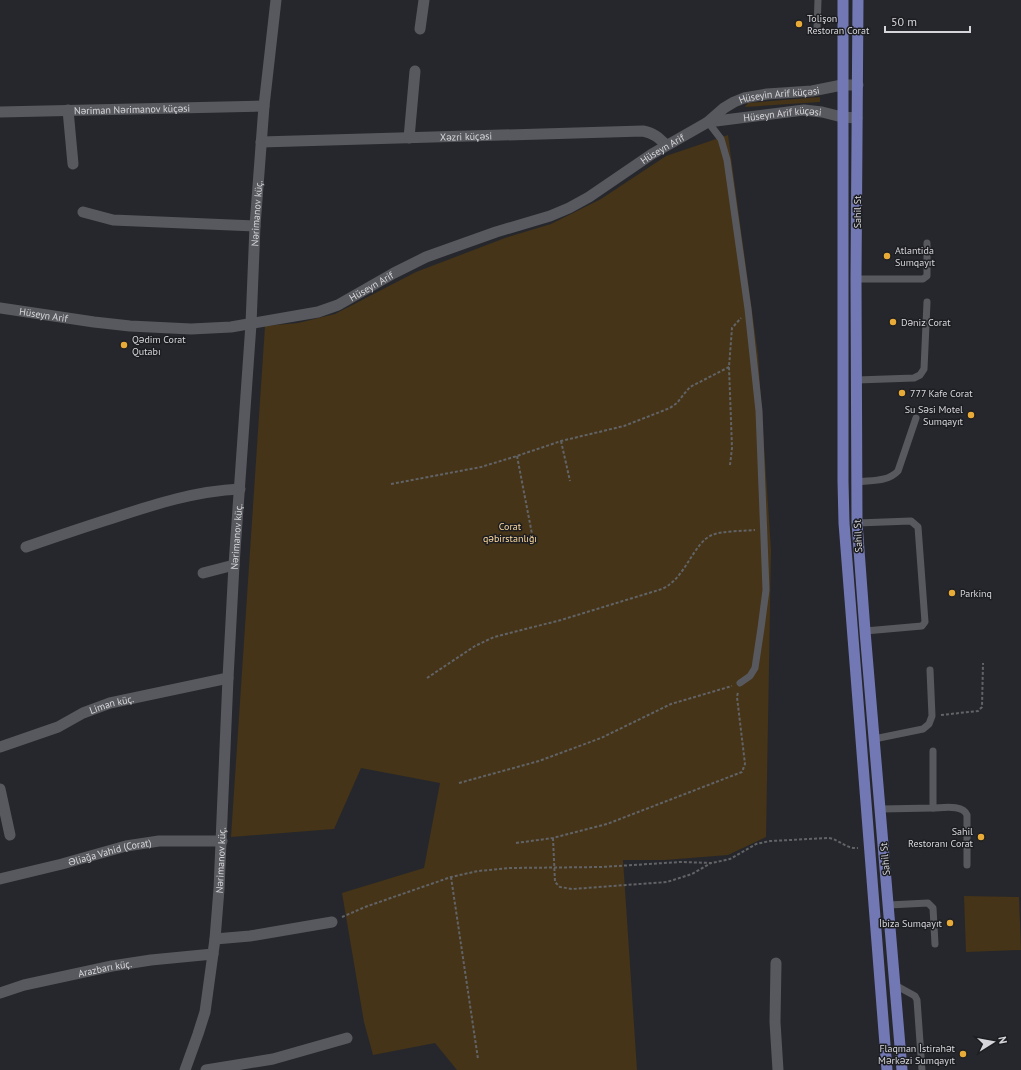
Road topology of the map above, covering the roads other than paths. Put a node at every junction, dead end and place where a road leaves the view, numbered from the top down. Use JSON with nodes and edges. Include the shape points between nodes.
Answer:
{"nodes":[{"id":1,"x":276,"y":0,"type":"edge"},
{"id":2,"x":424,"y":0,"type":"edge"},
{"id":3,"x":818,"y":0,"type":"edge"},
{"id":4,"x":843,"y":0,"type":"edge"},
{"id":5,"x":858,"y":0,"type":"edge"},
{"id":6,"x":420,"y":29,"type":"dead end"},
{"id":7,"x":818,"y":29,"type":"dead end"},
{"id":8,"x":415,"y":72,"type":"dead end"},
{"id":9,"x":842,"y":84,"type":"junction"},
{"id":10,"x":858,"y":84,"type":"junction"},
{"id":11,"x":264,"y":106,"type":"junction"},
{"id":12,"x":68,"y":110,"type":"junction"},
{"id":13,"x":0,"y":112,"type":"edge"},
{"id":14,"x":842,"y":117,"type":"junction"},
{"id":15,"x":857,"y":118,"type":"junction"},
{"id":16,"x":708,"y":122,"type":"junction"},
{"id":17,"x":409,"y":138,"type":"junction"},
{"id":18,"x":261,"y":142,"type":"junction"},
{"id":19,"x":666,"y":145,"type":"junction"},
{"id":20,"x":73,"y":164,"type":"dead end"},
{"id":21,"x":83,"y":212,"type":"dead end"},
{"id":22,"x":255,"y":226,"type":"junction"},
{"id":23,"x":927,"y":243,"type":"dead end"},
{"id":24,"x":856,"y":280,"type":"junction"},
{"id":25,"x":928,"y":302,"type":"dead end"},
{"id":26,"x":1,"y":309,"type":"edge"},
{"id":27,"x":251,"y":324,"type":"junction"},
{"id":28,"x":856,"y":380,"type":"junction"},
{"id":29,"x":916,"y":418,"type":"dead end"},
{"id":30,"x":857,"y":482,"type":"junction"},
{"id":31,"x":240,"y":490,"type":"junction"},
{"id":32,"x":857,"y":523,"type":"junction"},
{"id":33,"x":26,"y":547,"type":"dead end"},
{"id":34,"x":234,"y":565,"type":"junction"},
{"id":35,"x":203,"y":572,"type":"dead end"},
{"id":36,"x":865,"y":631,"type":"junction"},
{"id":37,"x":930,"y":670,"type":"dead end"},
{"id":38,"x":228,"y":678,"type":"junction"},
{"id":39,"x":740,"y":683,"type":"road end"},
{"id":40,"x":874,"y":739,"type":"junction"},
{"id":41,"x":0,"y":747,"type":"edge"},
{"id":42,"x":933,"y":751,"type":"dead end"},
{"id":43,"x":0,"y":789,"type":"edge"},
{"id":44,"x":933,"y":808,"type":"junction"},
{"id":45,"x":881,"y":809,"type":"junction"},
{"id":46,"x":10,"y":835,"type":"dead end"},
{"id":47,"x":222,"y":840,"type":"junction"},
{"id":48,"x":967,"y":865,"type":"dead end"},
{"id":49,"x":0,"y":879,"type":"edge"},
{"id":50,"x":889,"y":905,"type":"junction"},
{"id":51,"x":332,"y":922,"type":"road end"},
{"id":52,"x":215,"y":939,"type":"junction"},
{"id":53,"x":935,"y":944,"type":"dead end"},
{"id":54,"x":213,"y":954,"type":"junction"},
{"id":55,"x":776,"y":963,"type":"dead end"},
{"id":56,"x":895,"y":985,"type":"junction"},
{"id":57,"x":0,"y":993,"type":"edge"},
{"id":58,"x":347,"y":1038,"type":"dead end"},
{"id":59,"x":185,"y":1070,"type":"edge"},
{"id":60,"x":206,"y":1070,"type":"edge"},
{"id":61,"x":778,"y":1070,"type":"edge"},
{"id":62,"x":887,"y":1070,"type":"edge"},
{"id":63,"x":902,"y":1070,"type":"edge"},
{"id":64,"x":922,"y":1070,"type":"edge"}],
"edges":[{"from":1,"to":11,"type":"street","name":"Nərimanov küç."},
{"from":2,"to":6,"type":"street"},
{"from":3,"to":7,"type":"lane"},
{"from":4,"to":9,"type":"main road","name":"Sahil St"},
{"from":5,"to":10,"type":"main road","name":"Sahil St"},
{"from":8,"to":17,"type":"street"},
{"from":9,"to":10,"type":"street","name":"Hüseyin Arif küçəsi"},
{"from":9,"to":14,"type":"main road","name":"Sahil St"},
{"from":9,"to":16,"type":"street","name":"Hüseyin Arif küçəsi","via":[[822,90],[744,98],[724,108]]},
{"from":10,"to":15,"type":"main road","name":"Sahil St"},
{"from":11,"to":12,"type":"street","name":"Nəriman Nərimanov küçəsi"},
{"from":11,"to":18,"type":"street","name":"Nərimanov küç."},
{"from":12,"to":13,"type":"street","name":"Nəriman Nərimanov küçəsi"},
{"from":12,"to":20,"type":"street"},
{"from":14,"to":15,"type":"street","name":"Hüseyn Arif küçəsi"},
{"from":14,"to":16,"type":"street","name":"Hüseyn Arif küçəsi","via":[[804,110]]},
{"from":14,"to":62,"type":"main road","name":"Sahil St","via":[[844,523]]},
{"from":15,"to":24,"type":"main road","name":"Sahil St"},
{"from":16,"to":19,"type":"street","name":"Hüseyn Arif"},
{"from":16,"to":39,"type":"lane","via":[[721,139],[726,155],[748,309],[759,411],[766,590],[755,668],[750,676]]},
{"from":17,"to":18,"type":"street","name":"Xəzri küçəsi"},
{"from":17,"to":19,"type":"street","name":"Xəzri küçəsi","via":[[643,131],[651,132]]},
{"from":18,"to":22,"type":"street","name":"Nərimanov küç."},
{"from":19,"to":27,"type":"street","name":"Hüseyn Arif","via":[[570,208],[426,257],[338,305],[318,312]]},
{"from":21,"to":22,"type":"street","via":[[113,220]]},
{"from":22,"to":27,"type":"street","name":"Nərimanov küç."},
{"from":23,"to":24,"type":"lane","via":[[927,276],[923,280]]},
{"from":24,"to":28,"type":"main road","name":"Sahil St"},
{"from":25,"to":28,"type":"lane","via":[[924,369],[920,375],[914,378]]},
{"from":26,"to":27,"type":"street","name":"Hüseyn Arif","via":[[130,326],[212,329]]},
{"from":27,"to":31,"type":"street","name":"Nərimanov küç."},
{"from":28,"to":30,"type":"main road","name":"Sahil St"},
{"from":29,"to":30,"type":"lane","via":[[898,471],[893,477]]},
{"from":30,"to":32,"type":"main road","name":"Sahil St"},
{"from":31,"to":33,"type":"street","via":[[197,493],[158,503]]},
{"from":31,"to":34,"type":"street","name":"Nərimanov küç."},
{"from":32,"to":36,"type":"main road","name":"Sahil St"},
{"from":32,"to":36,"type":"lane","via":[[911,521],[918,527],[919,535],[925,622],[922,626]]},
{"from":34,"to":35,"type":"street"},
{"from":34,"to":38,"type":"street","name":"Nərimanov küç."},
{"from":36,"to":40,"type":"main road","name":"Sahil St"},
{"from":37,"to":40,"type":"lane","via":[[932,716],[929,724],[923,729]]},
{"from":38,"to":41,"type":"street","name":"Liman küç.","via":[[104,705],[58,727]]},
{"from":38,"to":47,"type":"street","name":"Nərimanov küç."},
{"from":40,"to":45,"type":"main road","name":"Sahil St"},
{"from":42,"to":44,"type":"lane"},
{"from":43,"to":46,"type":"street"},
{"from":44,"to":45,"type":"lane"},
{"from":44,"to":48,"type":"lane","via":[[961,808],[967,814]]},
{"from":45,"to":50,"type":"main road","name":"Sahil St"},
{"from":47,"to":49,"type":"street","name":"Əliağa Vahid (Corat)","via":[[160,841],[126,846]]},
{"from":47,"to":52,"type":"street","name":"Nərimanov küç."},
{"from":50,"to":53,"type":"lane","via":[[931,904]]},
{"from":50,"to":56,"type":"main road","name":"Sahil St"},
{"from":51,"to":52,"type":"street","via":[[250,936]]},
{"from":52,"to":54,"type":"street","name":"Nərimanov küç."},
{"from":54,"to":57,"type":"street","name":"Arazbarı küç.","via":[[112,966],[24,985]]},
{"from":54,"to":59,"type":"street","name":"Nərimanov küç.","via":[[205,1012]]},
{"from":55,"to":61,"type":"street"},
{"from":56,"to":63,"type":"main road","name":"Sahil St"},
{"from":56,"to":64,"type":"lane","via":[[915,996],[917,1000]]},
{"from":58,"to":60,"type":"street","via":[[274,1059]]}]}
